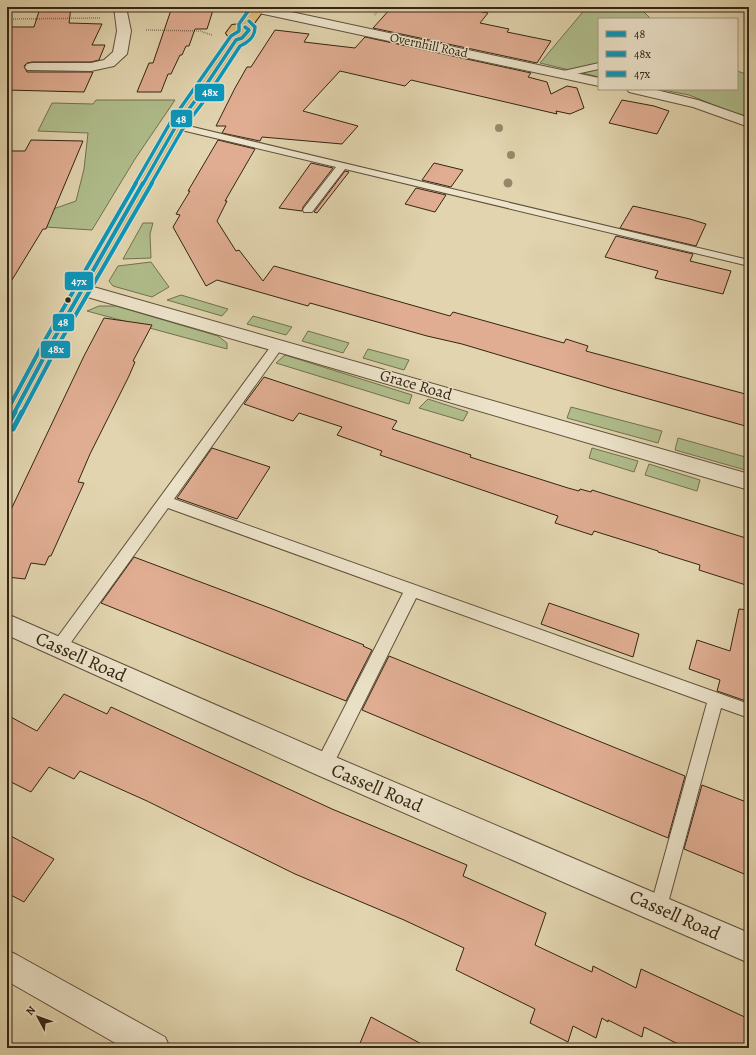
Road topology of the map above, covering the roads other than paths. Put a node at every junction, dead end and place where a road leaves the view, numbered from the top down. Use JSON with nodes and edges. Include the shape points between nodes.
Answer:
{"nodes":[{"id":1,"x":259,"y":8,"type":"edge"},
{"id":2,"x":122,"y":19,"type":"edge"},
{"id":3,"x":598,"y":66,"type":"edge"},
{"id":4,"x":32,"y":67,"type":"dead end"},
{"id":5,"x":562,"y":74,"type":"junction"},
{"id":6,"x":598,"y":82,"type":"edge"},
{"id":7,"x":638,"y":90,"type":"edge"},
{"id":8,"x":749,"y":123,"type":"edge"},
{"id":9,"x":176,"y":126,"type":"junction"},
{"id":10,"x":342,"y":166,"type":"junction"},
{"id":11,"x":308,"y":210,"type":"dead end"},
{"id":12,"x":749,"y":263,"type":"edge"},
{"id":13,"x":83,"y":290,"type":"junction"},
{"id":14,"x":278,"y":345,"type":"junction"},
{"id":15,"x":7,"y":426,"type":"edge"},
{"id":16,"x":749,"y":482,"type":"edge"},
{"id":17,"x":164,"y":501,"type":"junction"},
{"id":18,"x":412,"y":590,"type":"junction"},
{"id":19,"x":7,"y":624,"type":"edge"},
{"id":20,"x":60,"y":647,"type":"junction"},
{"id":21,"x":716,"y":699,"type":"junction"},
{"id":22,"x":749,"y":711,"type":"edge"},
{"id":23,"x":324,"y":765,"type":"junction"},
{"id":24,"x":659,"y":908,"type":"junction"},
{"id":25,"x":749,"y":948,"type":"edge"},
{"id":26,"x":7,"y":964,"type":"edge"},
{"id":27,"x":154,"y":1048,"type":"edge"}],
"edges":[{"from":1,"to":5,"type":"street","name":"Overnhill Road"},
{"from":1,"to":9,"type":"main road"},
{"from":2,"to":4,"type":"street","via":[[120,54],[109,63],[91,67]]},
{"from":3,"to":5,"type":"lane"},
{"from":5,"to":6,"type":"street","name":"Overnhill Road"},
{"from":7,"to":8,"type":"street","via":[[698,104]]},
{"from":9,"to":10,"type":"lane"},
{"from":9,"to":13,"type":"main road"},
{"from":10,"to":11,"type":"lane"},
{"from":10,"to":12,"type":"lane"},
{"from":13,"to":14,"type":"street","name":"Grace Road"},
{"from":13,"to":15,"type":"main road"},
{"from":14,"to":16,"type":"street","name":"Grace Road"},
{"from":14,"to":17,"type":"lane"},
{"from":17,"to":18,"type":"lane"},
{"from":17,"to":20,"type":"lane"},
{"from":18,"to":21,"type":"lane"},
{"from":18,"to":23,"type":"lane"},
{"from":19,"to":20,"type":"street","name":"Cassell Road"},
{"from":20,"to":23,"type":"street","name":"Cassell Road"},
{"from":21,"to":22,"type":"lane"},
{"from":21,"to":24,"type":"lane"},
{"from":23,"to":24,"type":"street","name":"Cassell Road"},
{"from":24,"to":25,"type":"street","name":"Cassell Road"},
{"from":26,"to":27,"type":"street"}]}
